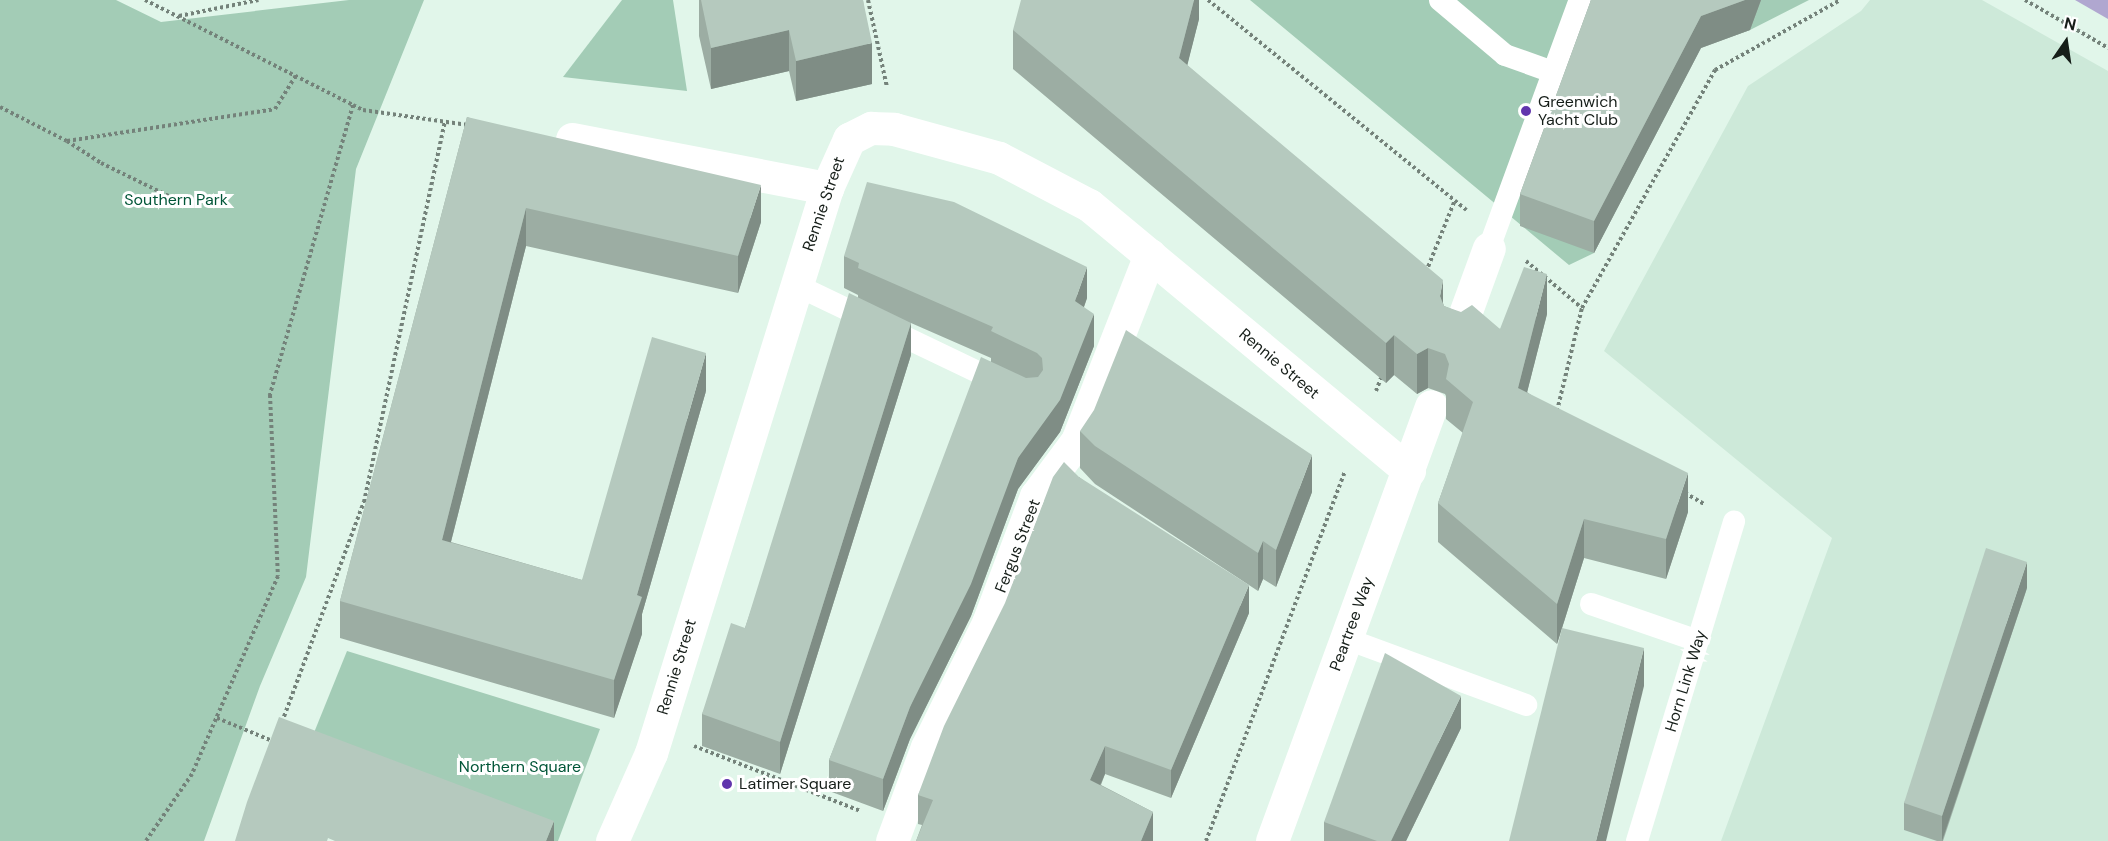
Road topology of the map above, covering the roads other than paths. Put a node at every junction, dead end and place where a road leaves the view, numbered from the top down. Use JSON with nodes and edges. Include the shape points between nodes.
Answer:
{"nodes":[{"id":1,"x":1440,"y":0,"type":"edge"},
{"id":2,"x":1580,"y":0,"type":"edge"},
{"id":3,"x":1553,"y":72,"type":"junction"},
{"id":4,"x":572,"y":139,"type":"edge"},
{"id":5,"x":827,"y":188,"type":"junction"},
{"id":6,"x":1489,"y":248,"type":"joint"},
{"id":7,"x":1150,"y":255,"type":"junction"},
{"id":8,"x":796,"y":285,"type":"junction"},
{"id":9,"x":1458,"y":333,"type":"edge"},
{"id":10,"x":1020,"y":392,"type":"edge"},
{"id":11,"x":1431,"y":406,"type":"dead end"},
{"id":12,"x":1409,"y":471,"type":"junction"},
{"id":13,"x":1734,"y":521,"type":"road end"},
{"id":14,"x":1591,"y":604,"type":"dead end"},
{"id":15,"x":1347,"y":639,"type":"junction"},
{"id":16,"x":1698,"y":640,"type":"junction"},
{"id":17,"x":1526,"y":705,"type":"dead end"},
{"id":18,"x":895,"y":834,"type":"edge"},
{"id":19,"x":612,"y":841,"type":"edge"},
{"id":20,"x":1272,"y":841,"type":"edge"},
{"id":21,"x":1637,"y":841,"type":"edge"}],
"edges":[{"from":1,"to":3,"type":"lane","via":[[1504,55]]},
{"from":2,"to":3,"type":"lane"},
{"from":3,"to":6,"type":"lane"},
{"from":4,"to":5,"type":"street"},
{"from":5,"to":7,"type":"street","name":"Rennie Street","via":[[849,139],[871,128],[894,129],[999,158],[1089,205]]},
{"from":5,"to":8,"type":"street","name":"Rennie Street"},
{"from":6,"to":9,"type":"street"},
{"from":7,"to":12,"type":"street","name":"Rennie Street"},
{"from":7,"to":18,"type":"street","name":"Fergus Street","via":[[1066,472],[1036,496],[988,623],[927,747]]},
{"from":8,"to":10,"type":"lane"},
{"from":8,"to":19,"type":"street","name":"Rennie Street","via":[[657,732]]},
{"from":11,"to":12,"type":"street","name":"Peartree Way"},
{"from":12,"to":15,"type":"street","name":"Peartree Way"},
{"from":13,"to":16,"type":"lane","name":"Horn Link Way"},
{"from":14,"to":16,"type":"lane"},
{"from":15,"to":17,"type":"lane"},
{"from":15,"to":20,"type":"street","name":"Peartree Way"},
{"from":16,"to":21,"type":"lane","name":"Horn Link Way"}]}
